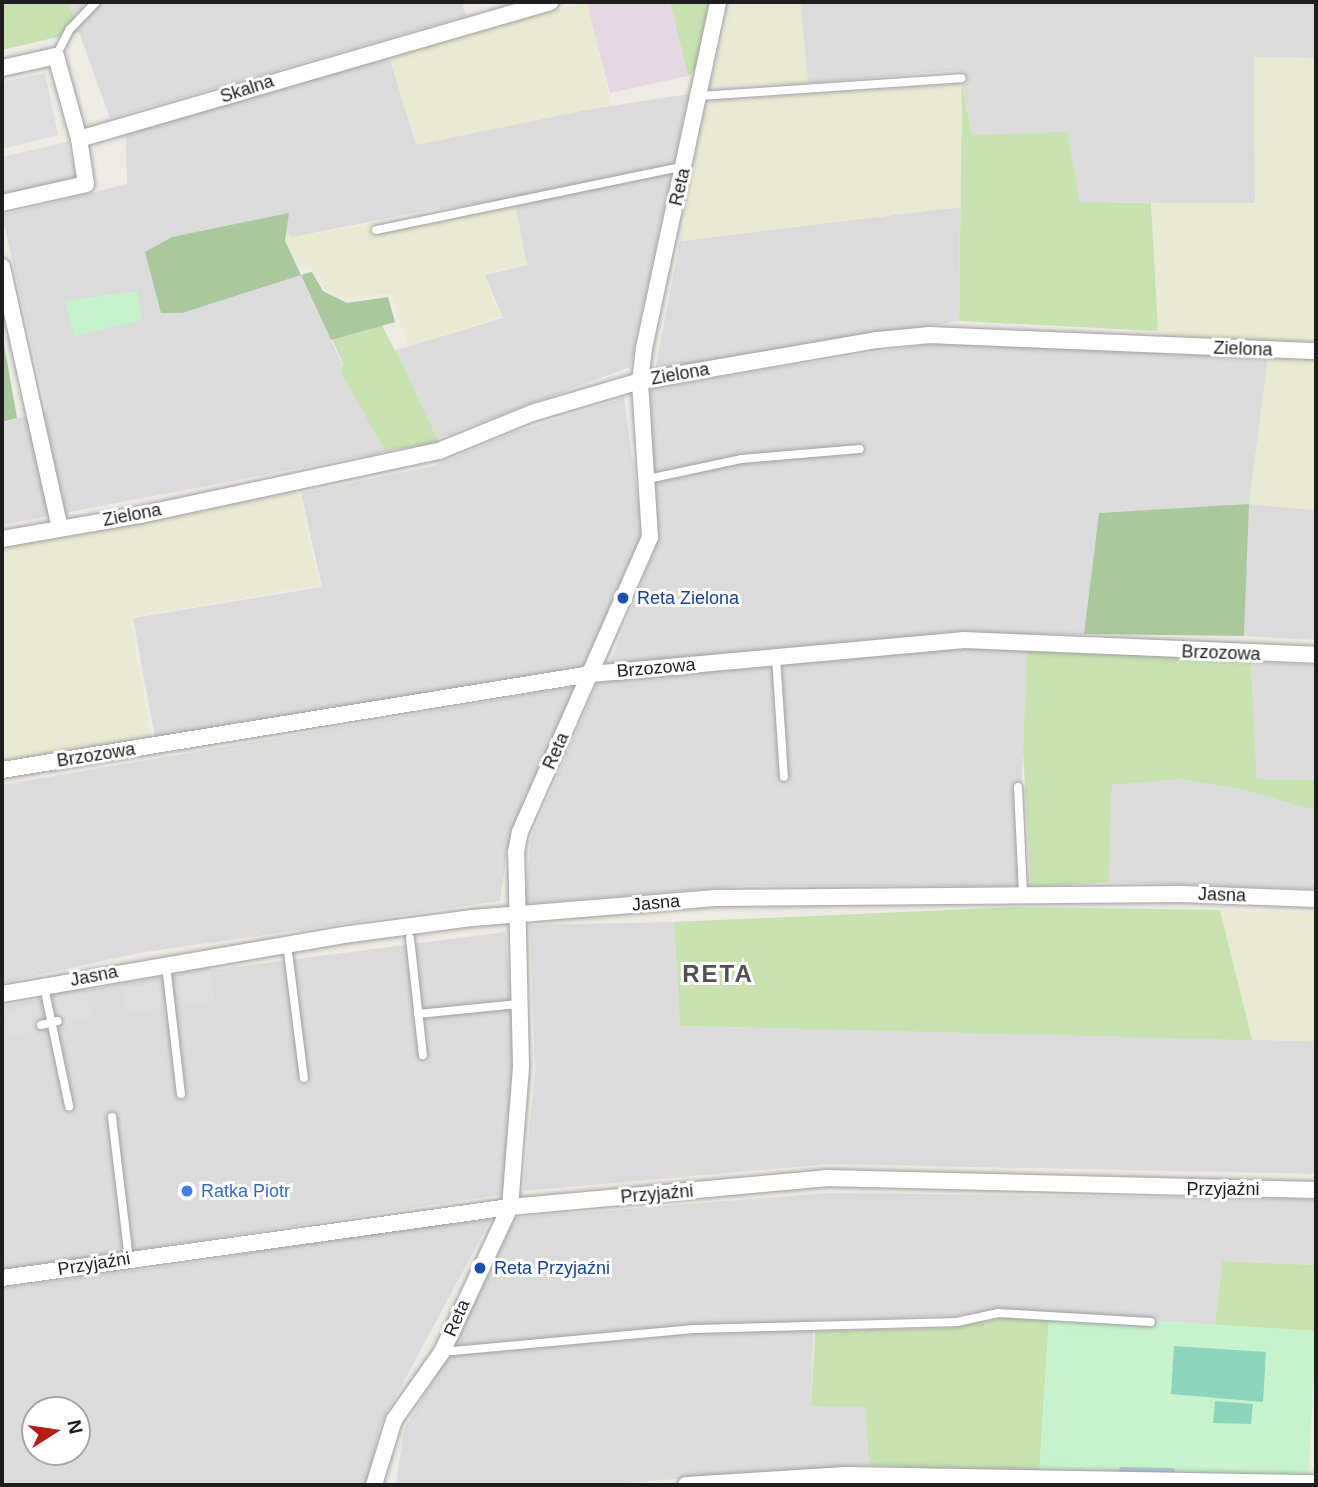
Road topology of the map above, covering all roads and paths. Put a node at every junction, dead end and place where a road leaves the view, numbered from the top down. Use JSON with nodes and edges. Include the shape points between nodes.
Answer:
{"nodes":[{"id":1,"x":96,"y":2,"type":"edge"},
{"id":2,"x":551,"y":2,"type":"edge"},
{"id":3,"x":718,"y":2,"type":"edge"},
{"id":4,"x":55,"y":56,"type":"junction"},
{"id":5,"x":2,"y":68,"type":"edge"},
{"id":6,"x":961,"y":78,"type":"dead end"},
{"id":7,"x":700,"y":96,"type":"junction"},
{"id":8,"x":79,"y":139,"type":"junction"},
{"id":9,"x":684,"y":166,"type":"junction"},
{"id":10,"x":2,"y":203,"type":"edge"},
{"id":11,"x":376,"y":230,"type":"dead end"},
{"id":12,"x":2,"y":267,"type":"edge"},
{"id":13,"x":1316,"y":351,"type":"edge"},
{"id":14,"x":640,"y":381,"type":"junction"},
{"id":15,"x":860,"y":449,"type":"dead end"},
{"id":16,"x":648,"y":479,"type":"junction"},
{"id":17,"x":60,"y":528,"type":"junction"},
{"id":18,"x":2,"y":539,"type":"edge"},
{"id":19,"x":1316,"y":655,"type":"edge"},
{"id":20,"x":776,"y":657,"type":"junction"},
{"id":21,"x":591,"y":674,"type":"junction"},
{"id":22,"x":2,"y":770,"type":"edge"},
{"id":23,"x":783,"y":777,"type":"dead end"},
{"id":24,"x":1018,"y":787,"type":"dead end"},
{"id":25,"x":1023,"y":894,"type":"junction"},
{"id":26,"x":1316,"y":900,"type":"edge"},
{"id":27,"x":514,"y":914,"type":"junction"},
{"id":28,"x":410,"y":939,"type":"dead end"},
{"id":29,"x":286,"y":944,"type":"junction"},
{"id":30,"x":166,"y":962,"type":"junction"},
{"id":31,"x":44,"y":986,"type":"junction"},
{"id":32,"x":2,"y":995,"type":"edge"},
{"id":33,"x":182,"y":1000,"type":"dead end"},
{"id":34,"x":168,"y":1004,"type":"junction"},
{"id":35,"x":519,"y":1004,"type":"junction"},
{"id":36,"x":418,"y":1014,"type":"junction"},
{"id":37,"x":55,"y":1022,"type":"junction"},
{"id":38,"x":41,"y":1025,"type":"dead end"},
{"id":39,"x":423,"y":1055,"type":"dead end"},
{"id":40,"x":304,"y":1077,"type":"dead end"},
{"id":41,"x":181,"y":1094,"type":"dead end"},
{"id":42,"x":69,"y":1105,"type":"dead end"},
{"id":43,"x":112,"y":1117,"type":"dead end"},
{"id":44,"x":1316,"y":1190,"type":"edge"},
{"id":45,"x":510,"y":1207,"type":"junction"},
{"id":46,"x":129,"y":1259,"type":"junction"},
{"id":47,"x":2,"y":1278,"type":"edge"},
{"id":48,"x":1152,"y":1322,"type":"dead end"},
{"id":49,"x":442,"y":1352,"type":"junction"},
{"id":50,"x":1316,"y":1483,"type":"edge"},
{"id":51,"x":374,"y":1485,"type":"edge"},
{"id":52,"x":685,"y":1485,"type":"edge"}],
"edges":[{"from":1,"to":4,"type":"lane","via":[[70,29]]},
{"from":2,"to":8,"type":"street","name":"Skalna"},
{"from":3,"to":7,"type":"street","name":"Reta"},
{"from":4,"to":5,"type":"street"},
{"from":4,"to":8,"type":"street"},
{"from":6,"to":7,"type":"lane"},
{"from":7,"to":9,"type":"street","name":"Reta"},
{"from":8,"to":10,"type":"street","via":[[86,184]]},
{"from":9,"to":11,"type":"lane"},
{"from":9,"to":14,"type":"street","name":"Reta","via":[[651,307]]},
{"from":12,"to":17,"type":"street"},
{"from":13,"to":14,"type":"street","name":"Zielona","via":[[930,335]]},
{"from":14,"to":16,"type":"street","name":"Reta"},
{"from":14,"to":17,"type":"street","name":"Zielona","via":[[554,406],[439,451]]},
{"from":15,"to":16,"type":"lane","via":[[741,459]]},
{"from":16,"to":21,"type":"street","name":"Reta","via":[[650,537]]},
{"from":17,"to":18,"type":"street","name":"Zielona"},
{"from":19,"to":20,"type":"street","name":"Brzozowa","via":[[964,640]]},
{"from":20,"to":21,"type":"street","name":"Brzozowa"},
{"from":20,"to":23,"type":"lane"},
{"from":21,"to":22,"type":"street","name":"Brzozowa"},
{"from":21,"to":27,"type":"street","name":"Reta","via":[[520,832]]},
{"from":24,"to":25,"type":"lane"},
{"from":25,"to":26,"type":"street","name":"Jasna"},
{"from":25,"to":27,"type":"street","name":"Jasna","via":[[715,898]]},
{"from":27,"to":29,"type":"street","name":"Jasna"},
{"from":27,"to":35,"type":"street","name":"Reta"},
{"from":28,"to":36,"type":"lane"},
{"from":29,"to":30,"type":"street","name":"Jasna"},
{"from":29,"to":40,"type":"lane"},
{"from":30,"to":31,"type":"street","name":"Jasna"},
{"from":30,"to":34,"type":"lane"},
{"from":31,"to":32,"type":"street","name":"Jasna"},
{"from":31,"to":37,"type":"lane"},
{"from":33,"to":34,"type":"lane"},
{"from":34,"to":41,"type":"lane"},
{"from":35,"to":36,"type":"lane"},
{"from":35,"to":45,"type":"street","name":"Reta","via":[[521,1066]]},
{"from":36,"to":39,"type":"lane"},
{"from":37,"to":38,"type":"lane"},
{"from":37,"to":42,"type":"lane"},
{"from":43,"to":46,"type":"lane"},
{"from":44,"to":45,"type":"street","name":"Przyjaźni","via":[[826,1178]]},
{"from":45,"to":46,"type":"street","name":"Przyjaźni"},
{"from":45,"to":49,"type":"street","name":"Reta"},
{"from":46,"to":47,"type":"street","name":"Przyjaźni"},
{"from":48,"to":49,"type":"lane","via":[[998,1313],[957,1322],[694,1329]]},
{"from":49,"to":51,"type":"street","name":"Reta","via":[[394,1420]]},
{"from":50,"to":52,"type":"street","via":[[846,1475]]}]}
